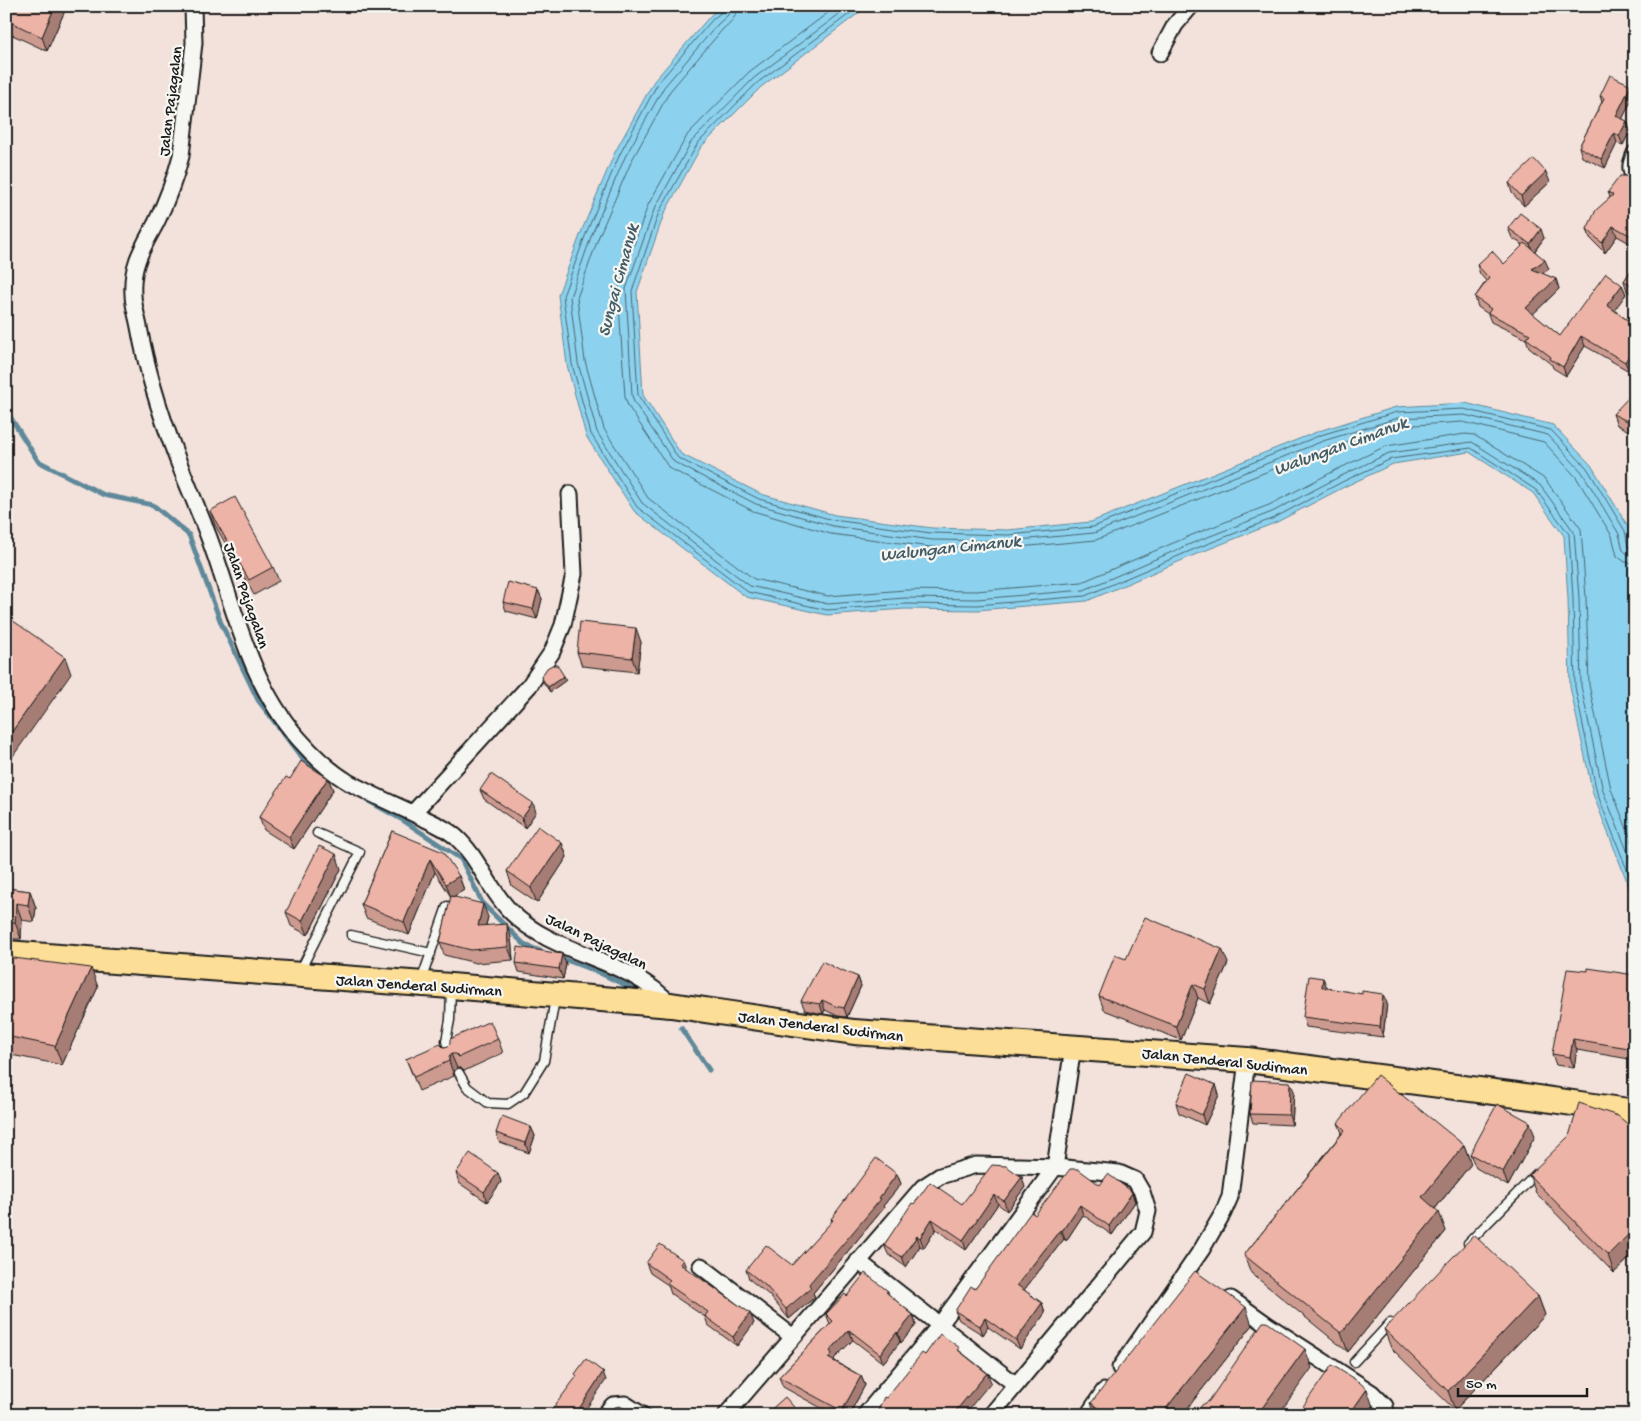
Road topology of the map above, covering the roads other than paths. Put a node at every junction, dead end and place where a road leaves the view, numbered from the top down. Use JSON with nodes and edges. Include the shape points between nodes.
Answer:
{"nodes":[{"id":1,"x":193,"y":6,"type":"edge"},
{"id":2,"x":1191,"y":6,"type":"edge"},
{"id":3,"x":1160,"y":53,"type":"dead end"},
{"id":4,"x":1635,"y":153,"type":"edge"},
{"id":5,"x":1635,"y":178,"type":"edge"},
{"id":6,"x":570,"y":494,"type":"dead end"},
{"id":7,"x":413,"y":813,"type":"junction"},
{"id":8,"x":317,"y":832,"type":"dead end"},
{"id":9,"x":447,"y":906,"type":"edge"},
{"id":10,"x":351,"y":935,"type":"dead end"},
{"id":11,"x":6,"y":953,"type":"edge"},
{"id":12,"x":431,"y":953,"type":"junction"},
{"id":13,"x":298,"y":974,"type":"junction"},
{"id":14,"x":419,"y":985,"type":"junction"},
{"id":15,"x":451,"y":986,"type":"junction"},
{"id":16,"x":556,"y":994,"type":"junction"},
{"id":17,"x":671,"y":1005,"type":"junction"},
{"id":18,"x":1073,"y":1047,"type":"junction"},
{"id":19,"x":450,"y":1056,"type":"edge"},
{"id":20,"x":1247,"y":1060,"type":"junction"},
{"id":21,"x":459,"y":1073,"type":"dead end"},
{"id":22,"x":1635,"y":1112,"type":"edge"},
{"id":23,"x":1055,"y":1167,"type":"junction"},
{"id":24,"x":1541,"y":1170,"type":"edge"},
{"id":25,"x":1462,"y":1250,"type":"edge"},
{"id":26,"x":858,"y":1261,"type":"junction"},
{"id":27,"x":701,"y":1266,"type":"dead end"},
{"id":28,"x":1222,"y":1293,"type":"edge"},
{"id":29,"x":1396,"y":1317,"type":"edge"},
{"id":30,"x":939,"y":1326,"type":"junction"},
{"id":31,"x":793,"y":1337,"type":"junction"},
{"id":32,"x":1354,"y":1362,"type":"dead end"},
{"id":33,"x":1333,"y":1367,"type":"junction"},
{"id":34,"x":1322,"y":1383,"type":"edge"},
{"id":35,"x":1016,"y":1386,"type":"junction"},
{"id":36,"x":604,"y":1415,"type":"edge"},
{"id":37,"x":642,"y":1415,"type":"edge"},
{"id":38,"x":726,"y":1415,"type":"edge"},
{"id":39,"x":865,"y":1415,"type":"edge"},
{"id":40,"x":990,"y":1415,"type":"edge"},
{"id":41,"x":1088,"y":1415,"type":"edge"},
{"id":42,"x":1386,"y":1415,"type":"edge"}],
"edges":[{"from":1,"to":7,"type":"street","name":"Jalan Pajagalan","via":[[194,42],[182,156],[156,222],[137,257],[134,273],[133,294],[152,385],[176,457],[222,573],[236,623],[266,692],[297,737],[331,770],[348,782]]},
{"from":2,"to":3,"type":"street","via":[[1175,25]]},
{"from":4,"to":5,"type":"street","via":[[1630,168]]},
{"from":6,"to":7,"type":"street","via":[[574,574],[563,625],[552,652],[529,686]]},
{"from":7,"to":17,"type":"street","name":"Jalan Pajagalan","via":[[456,837],[511,912],[535,930],[552,941],[644,981]]},
{"from":8,"to":13,"type":"lane","via":[[360,852]]},
{"from":9,"to":12,"type":"lane"},
{"from":10,"to":12,"type":"lane"},
{"from":11,"to":13,"type":"main road","name":"Jalan Jenderal Sudirman"},
{"from":12,"to":14,"type":"lane"},
{"from":13,"to":14,"type":"main road","name":"Jalan Jenderal Sudirman"},
{"from":14,"to":15,"type":"main road","name":"Jalan Jenderal Sudirman"},
{"from":15,"to":16,"type":"main road","name":"Jalan Jenderal Sudirman"},
{"from":15,"to":19,"type":"lane","via":[[446,1041]]},
{"from":16,"to":17,"type":"main road","name":"Jalan Jenderal Sudirman"},
{"from":16,"to":21,"type":"lane","via":[[544,1060],[524,1093],[508,1104],[488,1103],[467,1087]]},
{"from":17,"to":18,"type":"main road","name":"Jalan Jenderal Sudirman","via":[[854,1032]]},
{"from":18,"to":20,"type":"main road","name":"Jalan Jenderal Sudirman"},
{"from":18,"to":23,"type":"street"},
{"from":20,"to":22,"type":"main road","name":"Jalan Jenderal Sudirman","via":[[1517,1095],[1585,1110]]},
{"from":20,"to":41,"type":"street","via":[[1230,1197],[1194,1273]]},
{"from":23,"to":26,"type":"street","via":[[976,1165],[940,1176],[923,1187]]},
{"from":23,"to":30,"type":"street"},
{"from":23,"to":35,"type":"street","via":[[1132,1177],[1142,1192],[1148,1219],[1139,1238]]},
{"from":24,"to":25,"type":"lane"},
{"from":26,"to":30,"type":"street"},
{"from":26,"to":31,"type":"street"},
{"from":27,"to":31,"type":"street"},
{"from":28,"to":33,"type":"street","via":[[1267,1330]]},
{"from":29,"to":32,"type":"lane"},
{"from":30,"to":35,"type":"street"},
{"from":30,"to":39,"type":"street"},
{"from":31,"to":38,"type":"street"},
{"from":33,"to":34,"type":"street"},
{"from":33,"to":42,"type":"street","via":[[1378,1398],[1385,1406]]},
{"from":35,"to":40,"type":"street"},
{"from":36,"to":37,"type":"street","via":[[613,1405],[622,1404]]}]}
